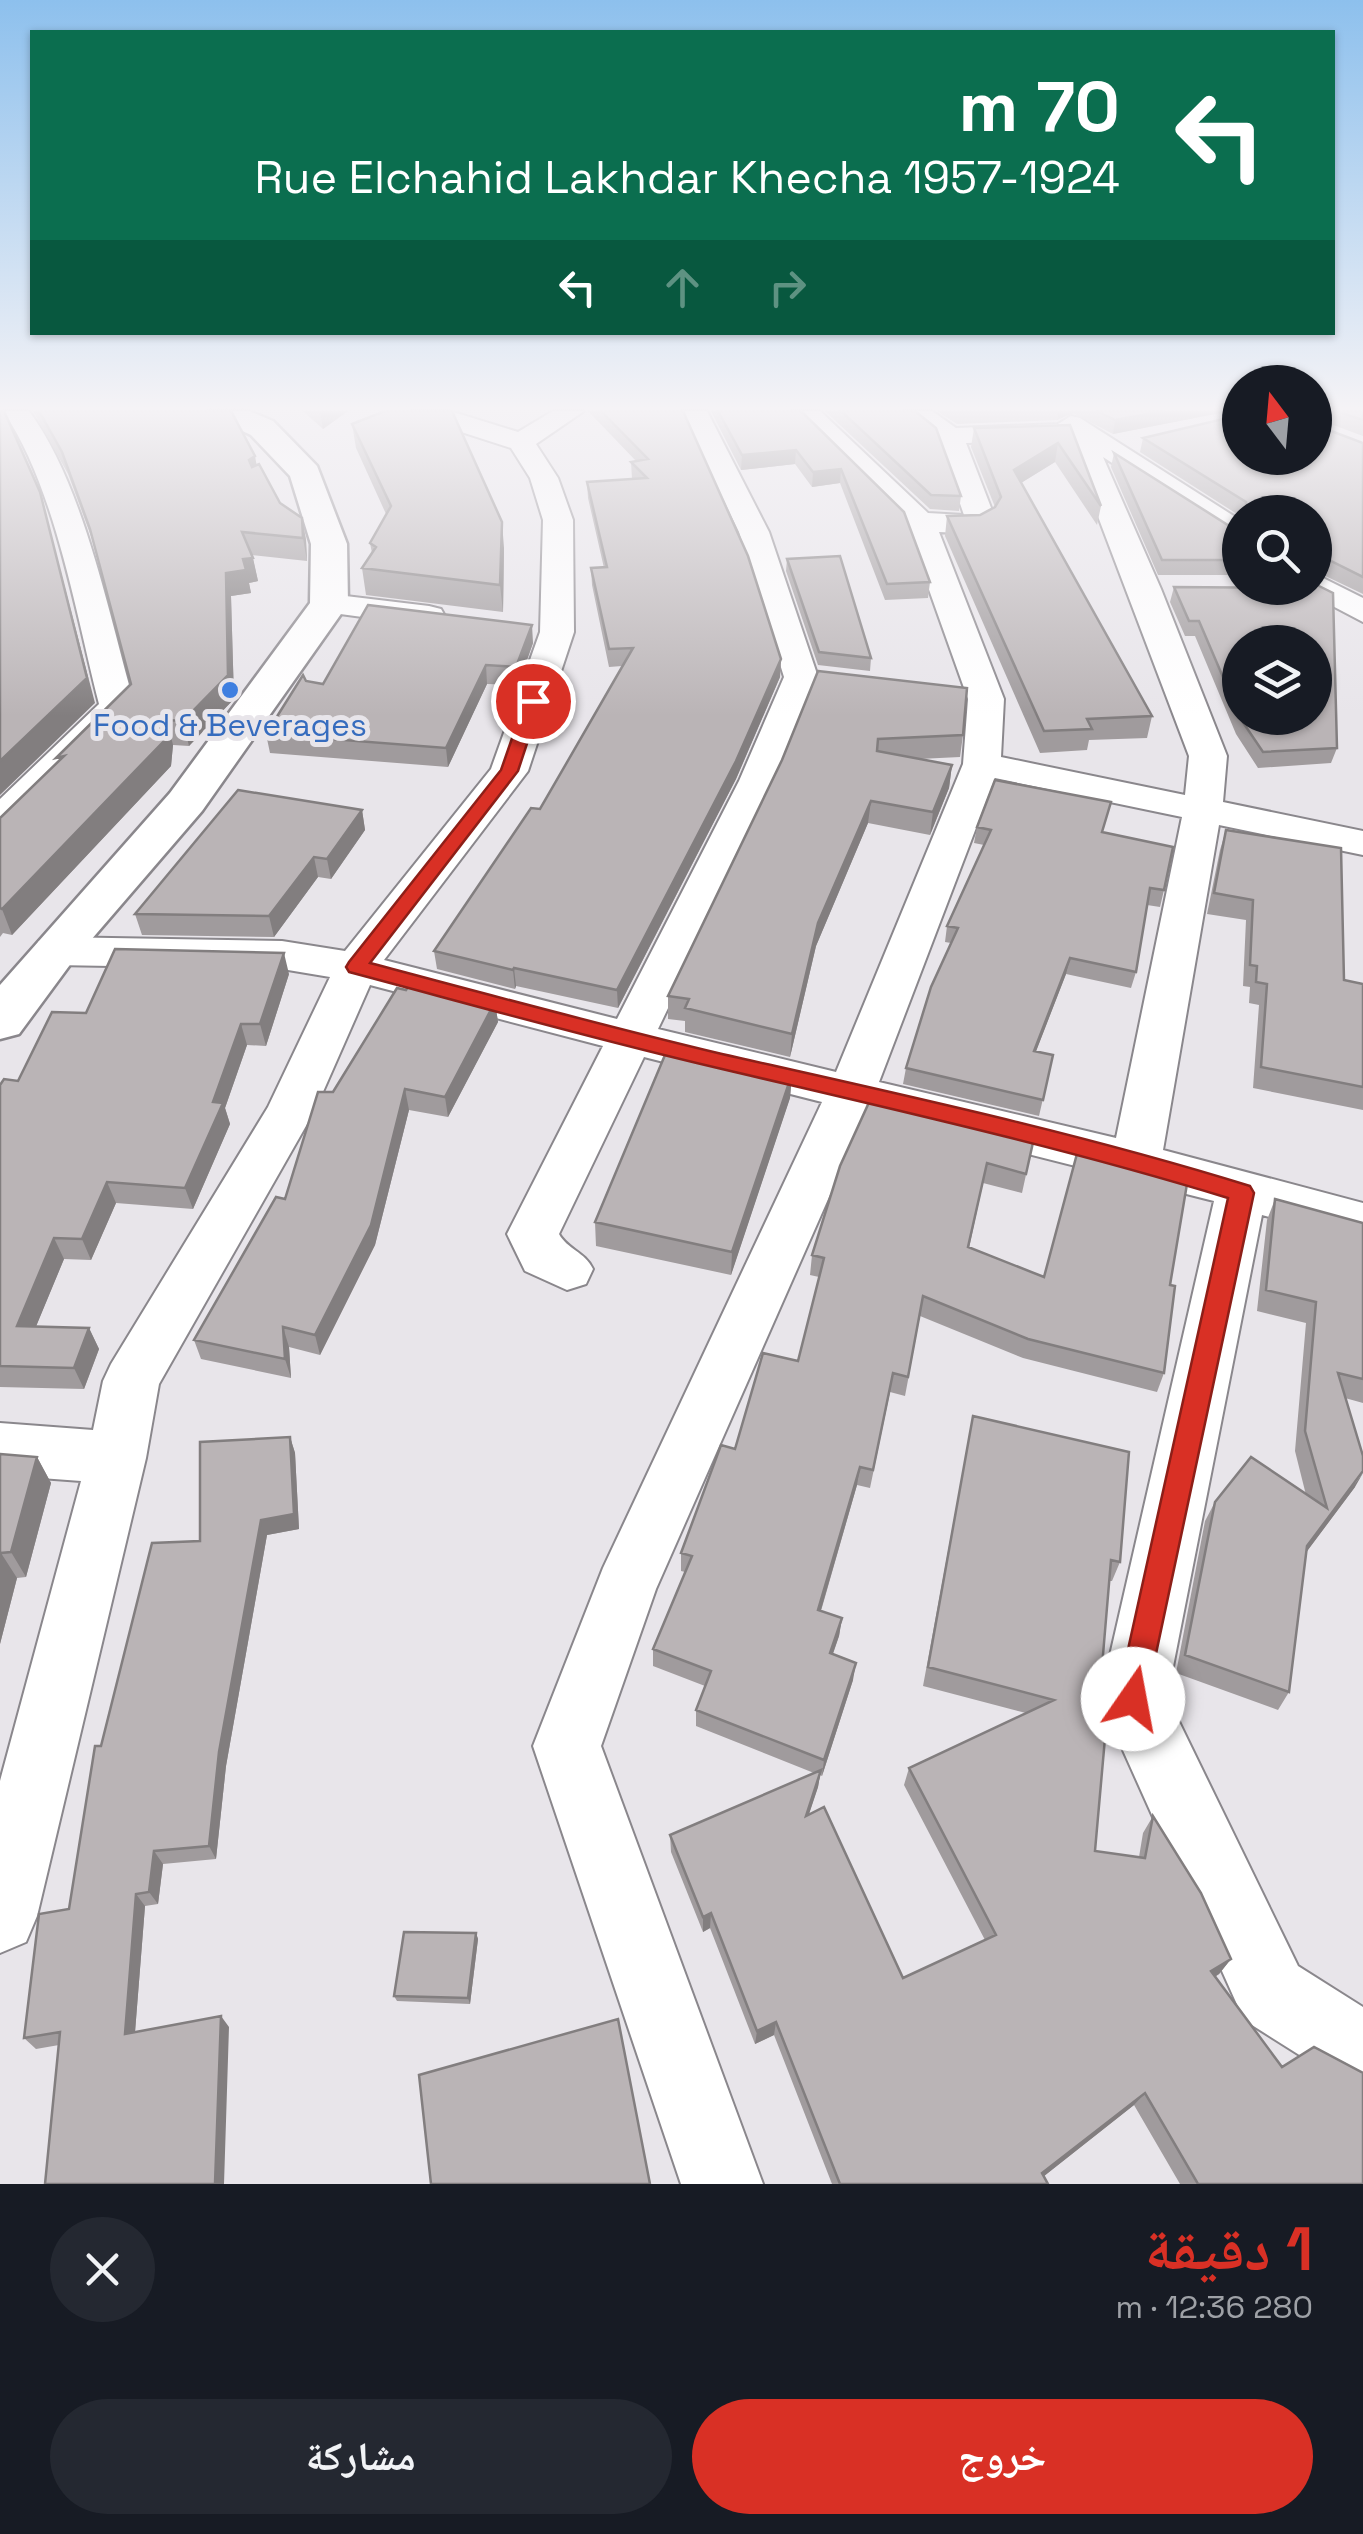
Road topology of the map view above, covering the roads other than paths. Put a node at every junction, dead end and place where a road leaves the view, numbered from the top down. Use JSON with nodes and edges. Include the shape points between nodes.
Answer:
{"nodes":[{"id":1,"x":61,"y":513,"type":"edge"},
{"id":2,"x":318,"y":513,"type":"edge"},
{"id":3,"x":556,"y":513,"type":"edge"},
{"id":4,"x":745,"y":513,"type":"edge"},
{"id":5,"x":911,"y":513,"type":"edge"},
{"id":6,"x":978,"y":513,"type":"edge"},
{"id":7,"x":1109,"y":513,"type":"edge"},
{"id":8,"x":920,"y":522,"type":"junction"},
{"id":9,"x":1145,"y":588,"type":"junction"},
{"id":10,"x":1181,"y":588,"type":"edge"},
{"id":11,"x":1332,"y":594,"type":"edge"},
{"id":12,"x":329,"y":604,"type":"junction"},
{"id":13,"x":1363,"y":612,"type":"edge"},
{"id":14,"x":462,"y":620,"type":"edge"},
{"id":15,"x":982,"y":764,"type":"junction"},
{"id":16,"x":1203,"y":807,"type":"junction"},
{"id":17,"x":0,"y":820,"type":"edge"},
{"id":18,"x":1363,"y":842,"type":"edge"},
{"id":19,"x":54,"y":951,"type":"junction"},
{"id":20,"x":356,"y":967,"type":"junction"},
{"id":21,"x":0,"y":1021,"type":"edge"},
{"id":22,"x":631,"y":1037,"type":"junction"},
{"id":23,"x":852,"y":1090,"type":"junction"},
{"id":24,"x":1136,"y":1160,"type":"junction"},
{"id":25,"x":1242,"y":1193,"type":"junction"},
{"id":26,"x":1363,"y":1224,"type":"edge"},
{"id":27,"x":567,"y":1269,"type":"dead end"},
{"id":28,"x":0,"y":1448,"type":"edge"},
{"id":29,"x":116,"y":1458,"type":"junction"},
{"id":30,"x":0,"y":1916,"type":"edge"},
{"id":31,"x":1363,"y":2052,"type":"edge"},
{"id":32,"x":722,"y":2184,"type":"edge"}],
"edges":[{"from":1,"to":17,"type":"street","via":[[118,706]]},
{"from":2,"to":12,"type":"main road","via":[[329,544]]},
{"from":3,"to":20,"type":"street","via":[[509,771]]},
{"from":4,"to":22,"type":"street","via":[[819,679],[758,781]]},
{"from":5,"to":8,"type":"street"},
{"from":6,"to":8,"type":"street","via":[[972,524]]},
{"from":7,"to":9,"type":"street"},
{"from":8,"to":15,"type":"street"},
{"from":9,"to":10,"type":"street"},
{"from":9,"to":16,"type":"street","via":[[1208,756]]},
{"from":11,"to":13,"type":"street"},
{"from":12,"to":14,"type":"street"},
{"from":12,"to":19,"type":"main road","via":[[186,802]]},
{"from":15,"to":16,"type":"street"},
{"from":15,"to":23,"type":"street"},
{"from":16,"to":18,"type":"street"},
{"from":16,"to":24,"type":"street"},
{"from":19,"to":20,"type":"street","via":[[282,955]]},
{"from":19,"to":21,"type":"main road"},
{"from":20,"to":22,"type":"street"},
{"from":20,"to":29,"type":"street","via":[[291,1110],[131,1381]]},
{"from":22,"to":23,"type":"street"},
{"from":22,"to":27,"type":"street","via":[[532,1234],[544,1256]]},
{"from":23,"to":24,"type":"street"},
{"from":23,"to":32,"type":"street","via":[[625,1589],[567,1746]]},
{"from":24,"to":25,"type":"street"},
{"from":25,"to":26,"type":"street"},
{"from":25,"to":31,"type":"street","via":[[1133,1699],[1271,1993]]},
{"from":28,"to":29,"type":"street"},
{"from":29,"to":30,"type":"street"}]}
